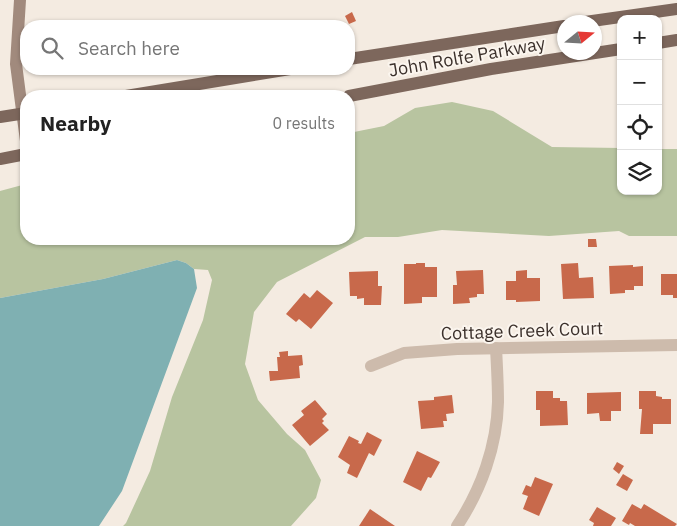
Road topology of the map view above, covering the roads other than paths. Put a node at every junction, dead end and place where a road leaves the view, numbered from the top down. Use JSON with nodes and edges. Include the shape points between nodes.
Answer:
{"nodes":[{"id":1,"x":20,"y":0,"type":"edge"},
{"id":2,"x":677,"y":9,"type":"edge"},
{"id":3,"x":602,"y":20,"type":"edge"},
{"id":4,"x":557,"y":27,"type":"edge"},
{"id":5,"x":677,"y":40,"type":"edge"},
{"id":6,"x":662,"y":42,"type":"edge"},
{"id":7,"x":617,"y":49,"type":"edge"},
{"id":8,"x":355,"y":58,"type":"edge"},
{"id":9,"x":254,"y":75,"type":"edge"},
{"id":10,"x":20,"y":90,"type":"edge"},
{"id":11,"x":162,"y":90,"type":"edge"},
{"id":12,"x":355,"y":95,"type":"edge"},
{"id":13,"x":20,"y":114,"type":"edge"},
{"id":14,"x":0,"y":117,"type":"edge"},
{"id":15,"x":20,"y":155,"type":"edge"},
{"id":16,"x":0,"y":158,"type":"edge"},
{"id":17,"x":677,"y":345,"type":"edge"},
{"id":18,"x":496,"y":348,"type":"junction"},
{"id":19,"x":371,"y":366,"type":"dead end"},
{"id":20,"x":457,"y":526,"type":"edge"}],
"edges":[{"from":1,"to":10,"type":"main road","via":[[16,64]]},
{"from":2,"to":3,"type":"main road"},
{"from":4,"to":8,"type":"main road","name":"John Rolfe Parkway"},
{"from":5,"to":6,"type":"main road"},
{"from":7,"to":12,"type":"main road","name":"John Rolfe Parkway","via":[[491,68]]},
{"from":9,"to":11,"type":"main road"},
{"from":13,"to":14,"type":"main road"},
{"from":15,"to":16,"type":"main road"},
{"from":17,"to":18,"type":"street","name":"Cottage Creek Court"},
{"from":18,"to":19,"type":"street","name":"Cottage Creek Court","via":[[404,353]]},
{"from":18,"to":20,"type":"street","via":[[498,403],[491,453],[473,498]]}]}
